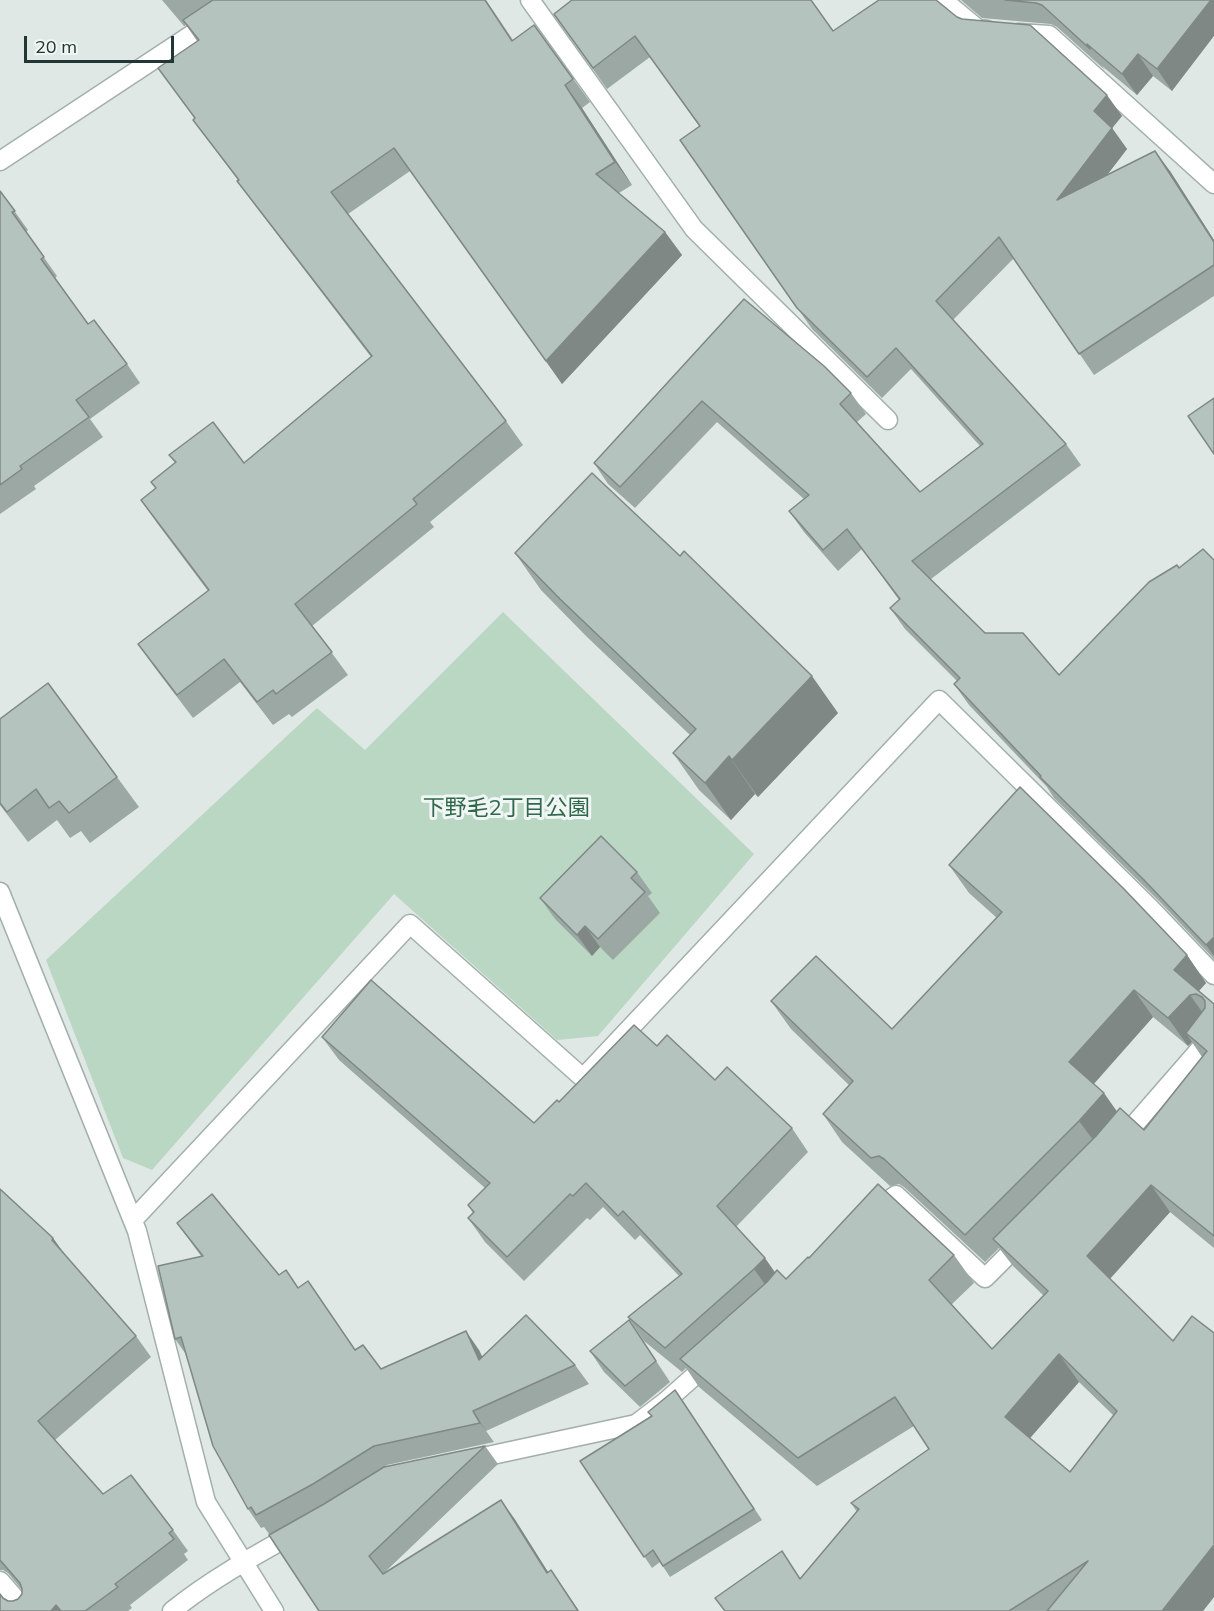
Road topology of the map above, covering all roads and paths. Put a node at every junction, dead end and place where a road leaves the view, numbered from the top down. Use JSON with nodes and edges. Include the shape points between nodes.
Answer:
{"nodes":[{"id":1,"x":244,"y":0,"type":"edge"},
{"id":2,"x":530,"y":0,"type":"edge"},
{"id":3,"x":943,"y":0,"type":"edge"},
{"id":4,"x":0,"y":161,"type":"edge"},
{"id":5,"x":1214,"y":184,"type":"edge"},
{"id":6,"x":888,"y":420,"type":"dead end"},
{"id":7,"x":0,"y":892,"type":"edge"},
{"id":8,"x":1214,"y":975,"type":"edge"},
{"id":9,"x":1214,"y":1032,"type":"edge"},
{"id":10,"x":1107,"y":1156,"type":"edge"},
{"id":11,"x":133,"y":1220,"type":"junction"},
{"id":12,"x":862,"y":1221,"type":"edge"},
{"id":13,"x":1034,"y":1229,"type":"edge"},
{"id":14,"x":717,"y":1355,"type":"edge"},
{"id":15,"x":452,"y":1463,"type":"edge"},
{"id":16,"x":312,"y":1524,"type":"edge"},
{"id":17,"x":243,"y":1562,"type":"junction"},
{"id":18,"x":0,"y":1581,"type":"edge"},
{"id":19,"x":26,"y":1611,"type":"edge"},
{"id":20,"x":172,"y":1611,"type":"edge"},
{"id":21,"x":274,"y":1611,"type":"edge"}],
"edges":[{"from":1,"to":4,"type":"street"},
{"from":2,"to":6,"type":"street","via":[[694,229]]},
{"from":3,"to":5,"type":"street","via":[[978,29],[1049,36]]},
{"from":7,"to":11,"type":"street"},
{"from":8,"to":11,"type":"street","via":[[939,700],[583,1078],[410,924]]},
{"from":9,"to":10,"type":"street"},
{"from":11,"to":17,"type":"street","via":[[206,1502]]},
{"from":12,"to":13,"type":"street","via":[[896,1196],[985,1278]]},
{"from":14,"to":15,"type":"street","via":[[636,1424]]},
{"from":16,"to":17,"type":"street"},
{"from":17,"to":20,"type":"street"},
{"from":17,"to":21,"type":"street"},
{"from":18,"to":19,"type":"street"}]}
